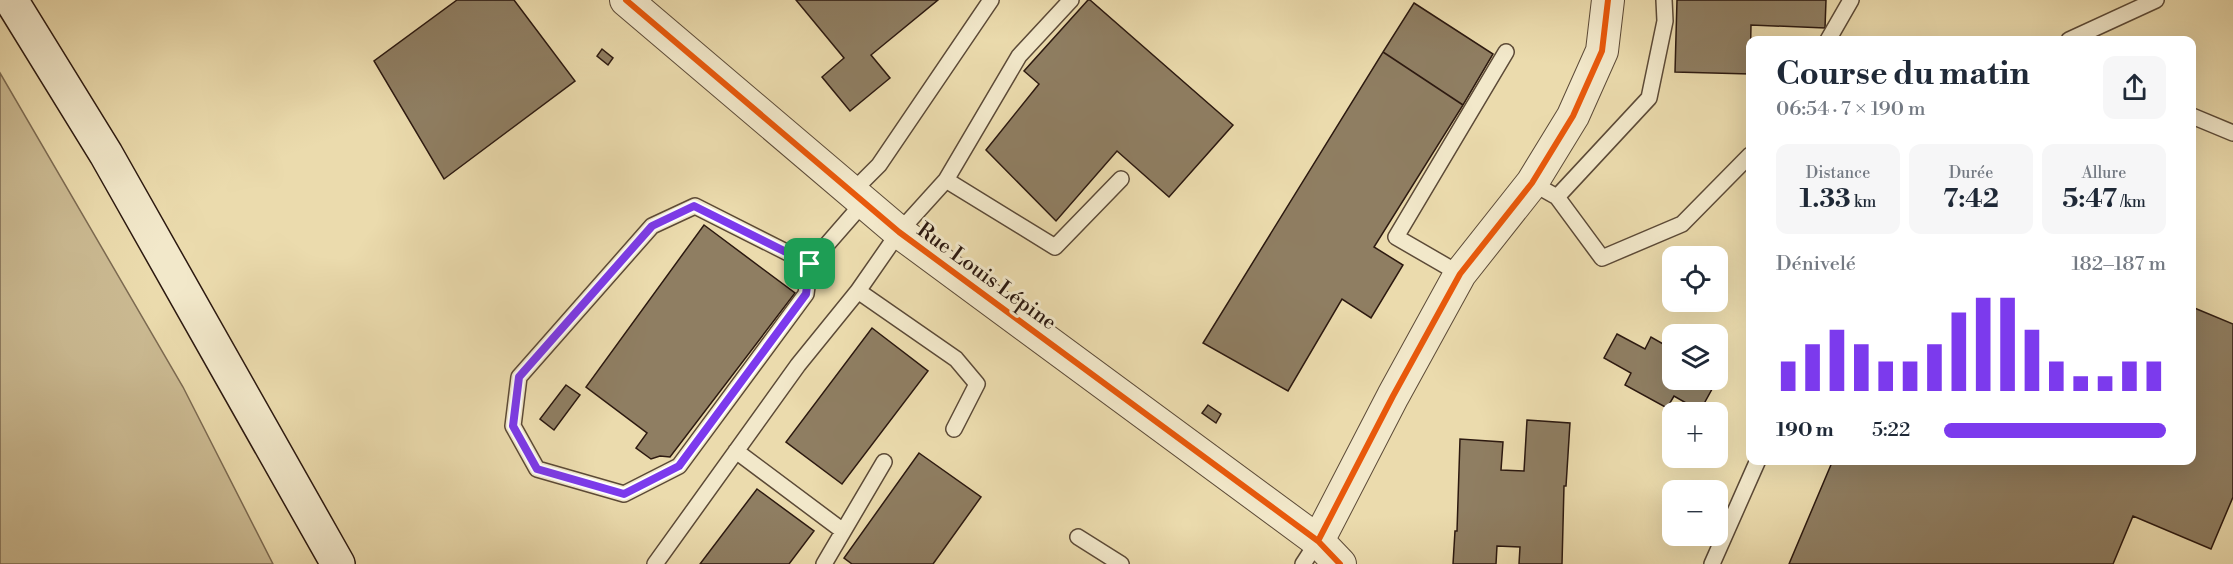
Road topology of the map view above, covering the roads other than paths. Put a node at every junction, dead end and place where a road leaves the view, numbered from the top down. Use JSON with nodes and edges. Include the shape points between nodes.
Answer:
{"nodes":[{"id":1,"x":11,"y":0,"type":"edge"},
{"id":2,"x":626,"y":0,"type":"edge"},
{"id":3,"x":991,"y":0,"type":"edge"},
{"id":4,"x":1071,"y":0,"type":"edge"},
{"id":5,"x":1608,"y":0,"type":"edge"},
{"id":6,"x":1664,"y":0,"type":"edge"},
{"id":7,"x":1851,"y":0,"type":"edge"},
{"id":8,"x":2156,"y":0,"type":"edge"},
{"id":9,"x":1830,"y":36,"type":"edge"},
{"id":10,"x":2078,"y":36,"type":"edge"},
{"id":11,"x":1506,"y":52,"type":"dead end"},
{"id":12,"x":2196,"y":118,"type":"edge"},
{"id":13,"x":2233,"y":133,"type":"edge"},
{"id":14,"x":1746,"y":159,"type":"edge"},
{"id":15,"x":1121,"y":179,"type":"dead end"},
{"id":16,"x":946,"y":180,"type":"junction"},
{"id":17,"x":1545,"y":190,"type":"junction"},
{"id":18,"x":858,"y":197,"type":"junction"},
{"id":19,"x":899,"y":232,"type":"junction"},
{"id":20,"x":810,"y":264,"type":"junction"},
{"id":21,"x":1460,"y":274,"type":"junction"},
{"id":22,"x":858,"y":291,"type":"junction"},
{"id":23,"x":239,"y":392,"type":"junction"},
{"id":24,"x":954,"y":429,"type":"dead end"},
{"id":25,"x":736,"y":451,"type":"junction"},
{"id":26,"x":884,"y":462,"type":"dead end"},
{"id":27,"x":1756,"y":465,"type":"edge"},
{"id":28,"x":843,"y":531,"type":"junction"},
{"id":29,"x":1078,"y":537,"type":"dead end"},
{"id":30,"x":1311,"y":553,"type":"edge"},
{"id":31,"x":315,"y":564,"type":"edge"},
{"id":32,"x":338,"y":564,"type":"edge"},
{"id":33,"x":655,"y":564,"type":"edge"},
{"id":34,"x":824,"y":564,"type":"edge"},
{"id":35,"x":1121,"y":564,"type":"edge"},
{"id":36,"x":1340,"y":564,"type":"edge"},
{"id":37,"x":1712,"y":564,"type":"edge"}],
"edges":[{"from":1,"to":23,"type":"main road","via":[[106,154]]},
{"from":2,"to":18,"type":"street","name":"Rue Louis Lépine"},
{"from":3,"to":18,"type":"lane"},
{"from":4,"to":16,"type":"lane","via":[[1019,56]]},
{"from":5,"to":17,"type":"street","via":[[1602,51]]},
{"from":6,"to":17,"type":"lane","via":[[1665,21],[1649,98]]},
{"from":7,"to":9,"type":"lane"},
{"from":8,"to":10,"type":"lane"},
{"from":11,"to":21,"type":"lane","via":[[1396,237]]},
{"from":12,"to":13,"type":"lane"},
{"from":14,"to":17,"type":"lane","via":[[1682,224],[1602,258]]},
{"from":15,"to":16,"type":"lane","via":[[1055,247]]},
{"from":16,"to":19,"type":"lane"},
{"from":17,"to":21,"type":"street"},
{"from":18,"to":19,"type":"street","name":"Rue Louis Lépine"},
{"from":18,"to":20,"type":"lane"},
{"from":19,"to":22,"type":"lane"},
{"from":19,"to":30,"type":"street","name":"Rue Louis Lépine"},
{"from":20,"to":20,"type":"lane","via":[[694,206],[652,226],[519,377],[513,426],[537,469],[624,494],[679,466],[806,294]]},
{"from":21,"to":30,"type":"street"},
{"from":22,"to":24,"type":"lane","via":[[956,358],[977,384]]},
{"from":22,"to":25,"type":"lane"},
{"from":23,"to":31,"type":"main road"},
{"from":23,"to":32,"type":"main road"},
{"from":25,"to":28,"type":"lane"},
{"from":25,"to":33,"type":"lane"},
{"from":26,"to":28,"type":"lane"},
{"from":27,"to":37,"type":"lane"},
{"from":28,"to":34,"type":"lane"},
{"from":29,"to":35,"type":"lane"},
{"from":30,"to":36,"type":"street","name":"Rue Louis Lépine"}]}
